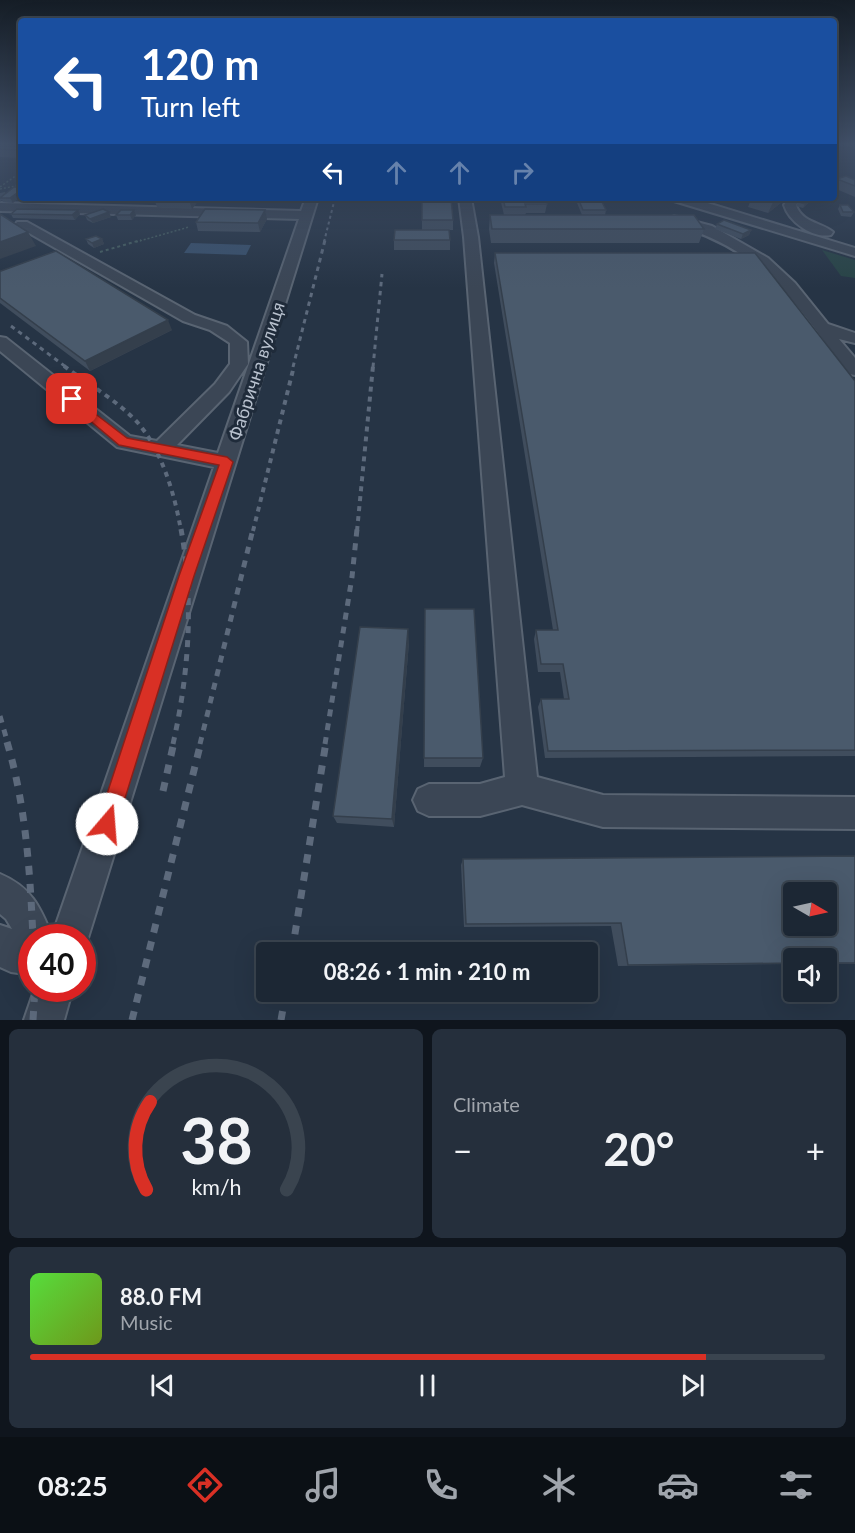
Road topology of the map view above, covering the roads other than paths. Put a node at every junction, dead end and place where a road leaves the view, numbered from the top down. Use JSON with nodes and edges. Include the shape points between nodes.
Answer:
{"nodes":[{"id":1,"x":688,"y":201,"type":"edge"},
{"id":2,"x":793,"y":201,"type":"edge"},
{"id":3,"x":309,"y":206,"type":"edge"},
{"id":4,"x":0,"y":207,"type":"edge"},
{"id":5,"x":471,"y":213,"type":"edge"},
{"id":6,"x":663,"y":220,"type":"edge"},
{"id":7,"x":22,"y":225,"type":"edge"},
{"id":8,"x":832,"y":245,"type":"junction"},
{"id":9,"x":855,"y":252,"type":"edge"},
{"id":10,"x":823,"y":328,"type":"junction"},
{"id":11,"x":855,"y":338,"type":"edge"},
{"id":12,"x":0,"y":342,"type":"edge"},
{"id":13,"x":855,"y":370,"type":"edge"},
{"id":14,"x":161,"y":449,"type":"junction"},
{"id":15,"x":227,"y":462,"type":"junction"},
{"id":16,"x":522,"y":789,"type":"junction"},
{"id":17,"x":429,"y":800,"type":"dead end"},
{"id":18,"x":855,"y":813,"type":"edge"},
{"id":19,"x":0,"y":892,"type":"edge"},
{"id":20,"x":28,"y":924,"type":"edge"},
{"id":21,"x":75,"y":924,"type":"edge"},
{"id":22,"x":0,"y":943,"type":"edge"},
{"id":23,"x":18,"y":954,"type":"edge"},
{"id":24,"x":50,"y":1002,"type":"edge"},
{"id":25,"x":44,"y":1020,"type":"edge"}],
"edges":[{"from":1,"to":8,"type":"street"},
{"from":2,"to":8,"type":"street","via":[[792,213],[834,236]]},
{"from":3,"to":4,"type":"street","name":"Фабрична вулиця"},
{"from":3,"to":15,"type":"street","name":"Фабрична вулиця"},
{"from":5,"to":16,"type":"street"},
{"from":6,"to":10,"type":"street","via":[[707,229],[763,261],[790,286]]},
{"from":7,"to":14,"type":"street","via":[[189,318],[222,329],[239,342],[239,364],[222,388]]},
{"from":8,"to":9,"type":"street"},
{"from":10,"to":11,"type":"street"},
{"from":10,"to":13,"type":"street"},
{"from":12,"to":14,"type":"street","via":[[123,442]]},
{"from":14,"to":15,"type":"street"},
{"from":15,"to":21,"type":"street","name":"Фабрична вулиця"},
{"from":16,"to":17,"type":"street","via":[[480,800]]},
{"from":16,"to":18,"type":"street","via":[[603,811]]},
{"from":19,"to":20,"type":"street","via":[[19,906]]},
{"from":22,"to":23,"type":"street"},
{"from":24,"to":25,"type":"street"}]}
